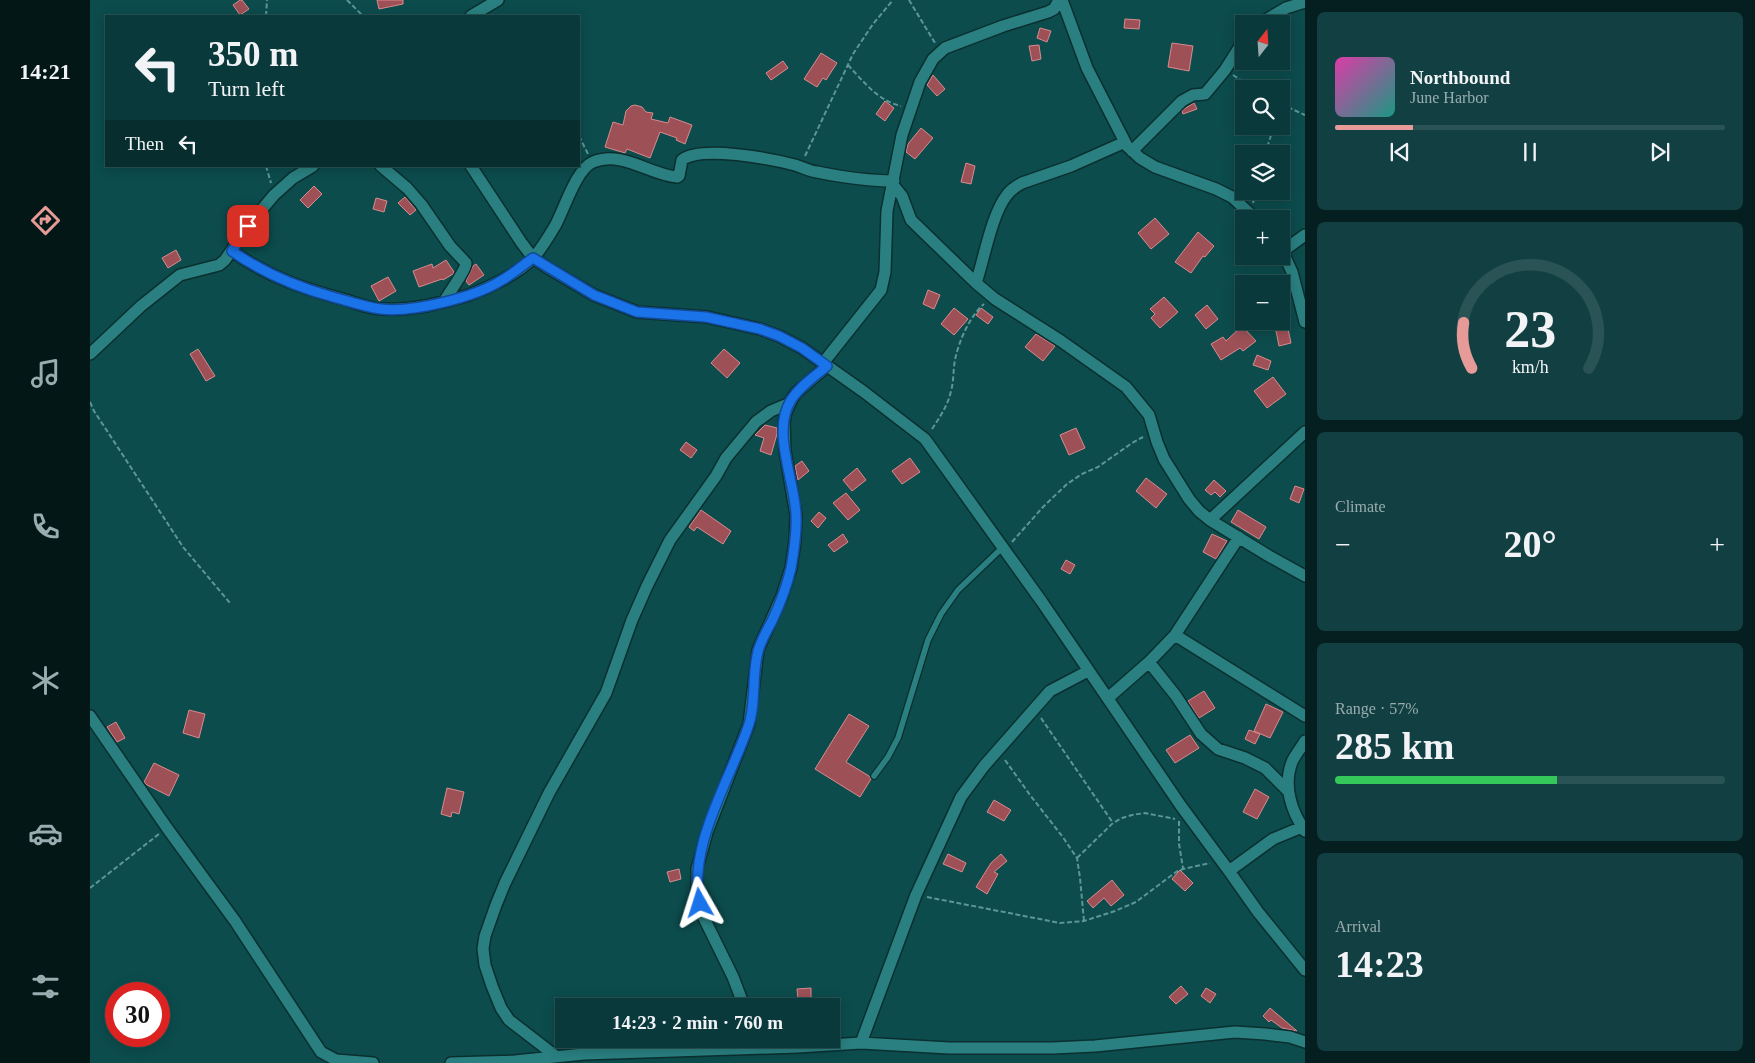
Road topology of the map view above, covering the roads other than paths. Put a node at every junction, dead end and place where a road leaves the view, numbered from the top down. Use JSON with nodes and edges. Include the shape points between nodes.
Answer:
{"nodes":[{"id":1,"x":498,"y":0,"type":"edge"},
{"id":2,"x":1305,"y":2,"type":"edge"},
{"id":3,"x":1058,"y":3,"type":"edge"},
{"id":4,"x":1283,"y":4,"type":"edge"},
{"id":5,"x":473,"y":15,"type":"edge"},
{"id":6,"x":1270,"y":15,"type":"edge"},
{"id":7,"x":1235,"y":54,"type":"edge"},
{"id":8,"x":1128,"y":146,"type":"junction"},
{"id":9,"x":311,"y":167,"type":"edge"},
{"id":10,"x":382,"y":167,"type":"edge"},
{"id":11,"x":472,"y":167,"type":"edge"},
{"id":12,"x":893,"y":183,"type":"junction"},
{"id":13,"x":1246,"y":210,"type":"edge"},
{"id":14,"x":1305,"y":235,"type":"edge"},
{"id":15,"x":1290,"y":245,"type":"edge"},
{"id":16,"x":232,"y":251,"type":"junction"},
{"id":17,"x":533,"y":258,"type":"junction"},
{"id":18,"x":1289,"y":265,"type":"edge"},
{"id":19,"x":976,"y":283,"type":"junction"},
{"id":20,"x":444,"y":302,"type":"junction"},
{"id":21,"x":1305,"y":322,"type":"edge"},
{"id":22,"x":90,"y":354,"type":"edge"},
{"id":23,"x":825,"y":365,"type":"junction"},
{"id":24,"x":790,"y":403,"type":"junction"},
{"id":25,"x":1305,"y":432,"type":"edge"},
{"id":26,"x":1210,"y":520,"type":"junction"},
{"id":27,"x":1239,"y":537,"type":"junction"},
{"id":28,"x":1003,"y":548,"type":"junction"},
{"id":29,"x":1305,"y":576,"type":"edge"},
{"id":30,"x":1175,"y":635,"type":"junction"},
{"id":31,"x":1149,"y":662,"type":"junction"},
{"id":32,"x":1088,"y":670,"type":"junction"},
{"id":33,"x":1108,"y":698,"type":"junction"},
{"id":34,"x":90,"y":716,"type":"edge"},
{"id":35,"x":1305,"y":716,"type":"edge"},
{"id":36,"x":1305,"y":742,"type":"edge"},
{"id":37,"x":874,"y":776,"type":"dead end"},
{"id":38,"x":1288,"y":791,"type":"junction"},
{"id":39,"x":1304,"y":829,"type":"edge"},
{"id":40,"x":1229,"y":871,"type":"junction"},
{"id":41,"x":1305,"y":970,"type":"edge"},
{"id":42,"x":741,"y":998,"type":"edge"},
{"id":43,"x":1305,"y":1042,"type":"edge"},
{"id":44,"x":840,"y":1043,"type":"edge"},
{"id":45,"x":861,"y":1043,"type":"junction"},
{"id":46,"x":681,"y":1048,"type":"edge"},
{"id":47,"x":557,"y":1057,"type":"junction"},
{"id":48,"x":373,"y":1063,"type":"edge"},
{"id":49,"x":451,"y":1063,"type":"edge"}],
"edges":[{"from":1,"to":5,"type":"street"},
{"from":2,"to":4,"type":"street"},
{"from":3,"to":8,"type":"street","via":[[1069,17],[1088,68]]},
{"from":3,"to":12,"type":"street","via":[[945,48],[933,59],[910,108]]},
{"from":4,"to":6,"type":"street"},
{"from":7,"to":8,"type":"street","via":[[1205,94],[1193,95],[1182,101]]},
{"from":8,"to":13,"type":"street","via":[[1155,167],[1224,193]]},
{"from":8,"to":19,"type":"street","via":[[1015,187],[1007,195],[993,223]]},
{"from":9,"to":16,"type":"street","via":[[274,195]]},
{"from":10,"to":20,"type":"street","via":[[421,204],[466,263],[466,269]]},
{"from":11,"to":17,"type":"street"},
{"from":12,"to":17,"type":"street","via":[[815,172],[738,155],[698,154],[685,157],[679,176],[675,177],[636,164],[602,159],[592,162],[581,174],[555,226]]},
{"from":12,"to":19,"type":"street","via":[[911,220]]},
{"from":12,"to":23,"type":"street","via":[[886,221],[886,272],[881,290]]},
{"from":14,"to":15,"type":"street"},
{"from":16,"to":20,"type":"street","via":[[288,283],[374,308],[405,309]]},
{"from":16,"to":22,"type":"street","via":[[219,265],[180,275]]},
{"from":17,"to":20,"type":"street","via":[[502,281]]},
{"from":17,"to":23,"type":"street","via":[[594,295],[637,312],[706,317],[760,329],[802,348]]},
{"from":18,"to":21,"type":"street"},
{"from":19,"to":26,"type":"street","via":[[1126,387],[1149,415],[1164,459],[1189,499]]},
{"from":23,"to":24,"type":"street"},
{"from":23,"to":28,"type":"street","via":[[925,440]]},
{"from":24,"to":42,"type":"street","via":[[784,434],[796,515],[791,568],[758,650],[750,724],[707,832],[697,869],[702,916]]},
{"from":24,"to":47,"type":"street","via":[[756,422],[726,458],[670,540],[632,620],[606,693],[549,793],[496,905],[483,949],[492,986],[509,1020]]},
{"from":25,"to":26,"type":"street"},
{"from":26,"to":27,"type":"street"},
{"from":27,"to":29,"type":"street"},
{"from":27,"to":30,"type":"street"},
{"from":28,"to":32,"type":"street"},
{"from":28,"to":37,"type":"lane","via":[[958,590],[941,614],[928,640],[898,738]]},
{"from":30,"to":31,"type":"street"},
{"from":30,"to":35,"type":"street"},
{"from":31,"to":33,"type":"street"},
{"from":31,"to":38,"type":"street","via":[[1201,734],[1218,749],[1264,768]]},
{"from":32,"to":33,"type":"street"},
{"from":32,"to":45,"type":"street","via":[[1057,686],[1034,708],[961,797],[916,895]]},
{"from":33,"to":40,"type":"street"},
{"from":34,"to":48,"type":"street","via":[[235,921],[321,1052],[336,1060]]},
{"from":36,"to":38,"type":"street","via":[[1292,761]]},
{"from":38,"to":39,"type":"street"},
{"from":39,"to":40,"type":"street","via":[[1273,839]]},
{"from":40,"to":41,"type":"street"},
{"from":43,"to":45,"type":"street","via":[[1236,1032],[1053,1048],[949,1048]]},
{"from":44,"to":45,"type":"street"},
{"from":46,"to":47,"type":"street"},
{"from":47,"to":49,"type":"street"}]}
